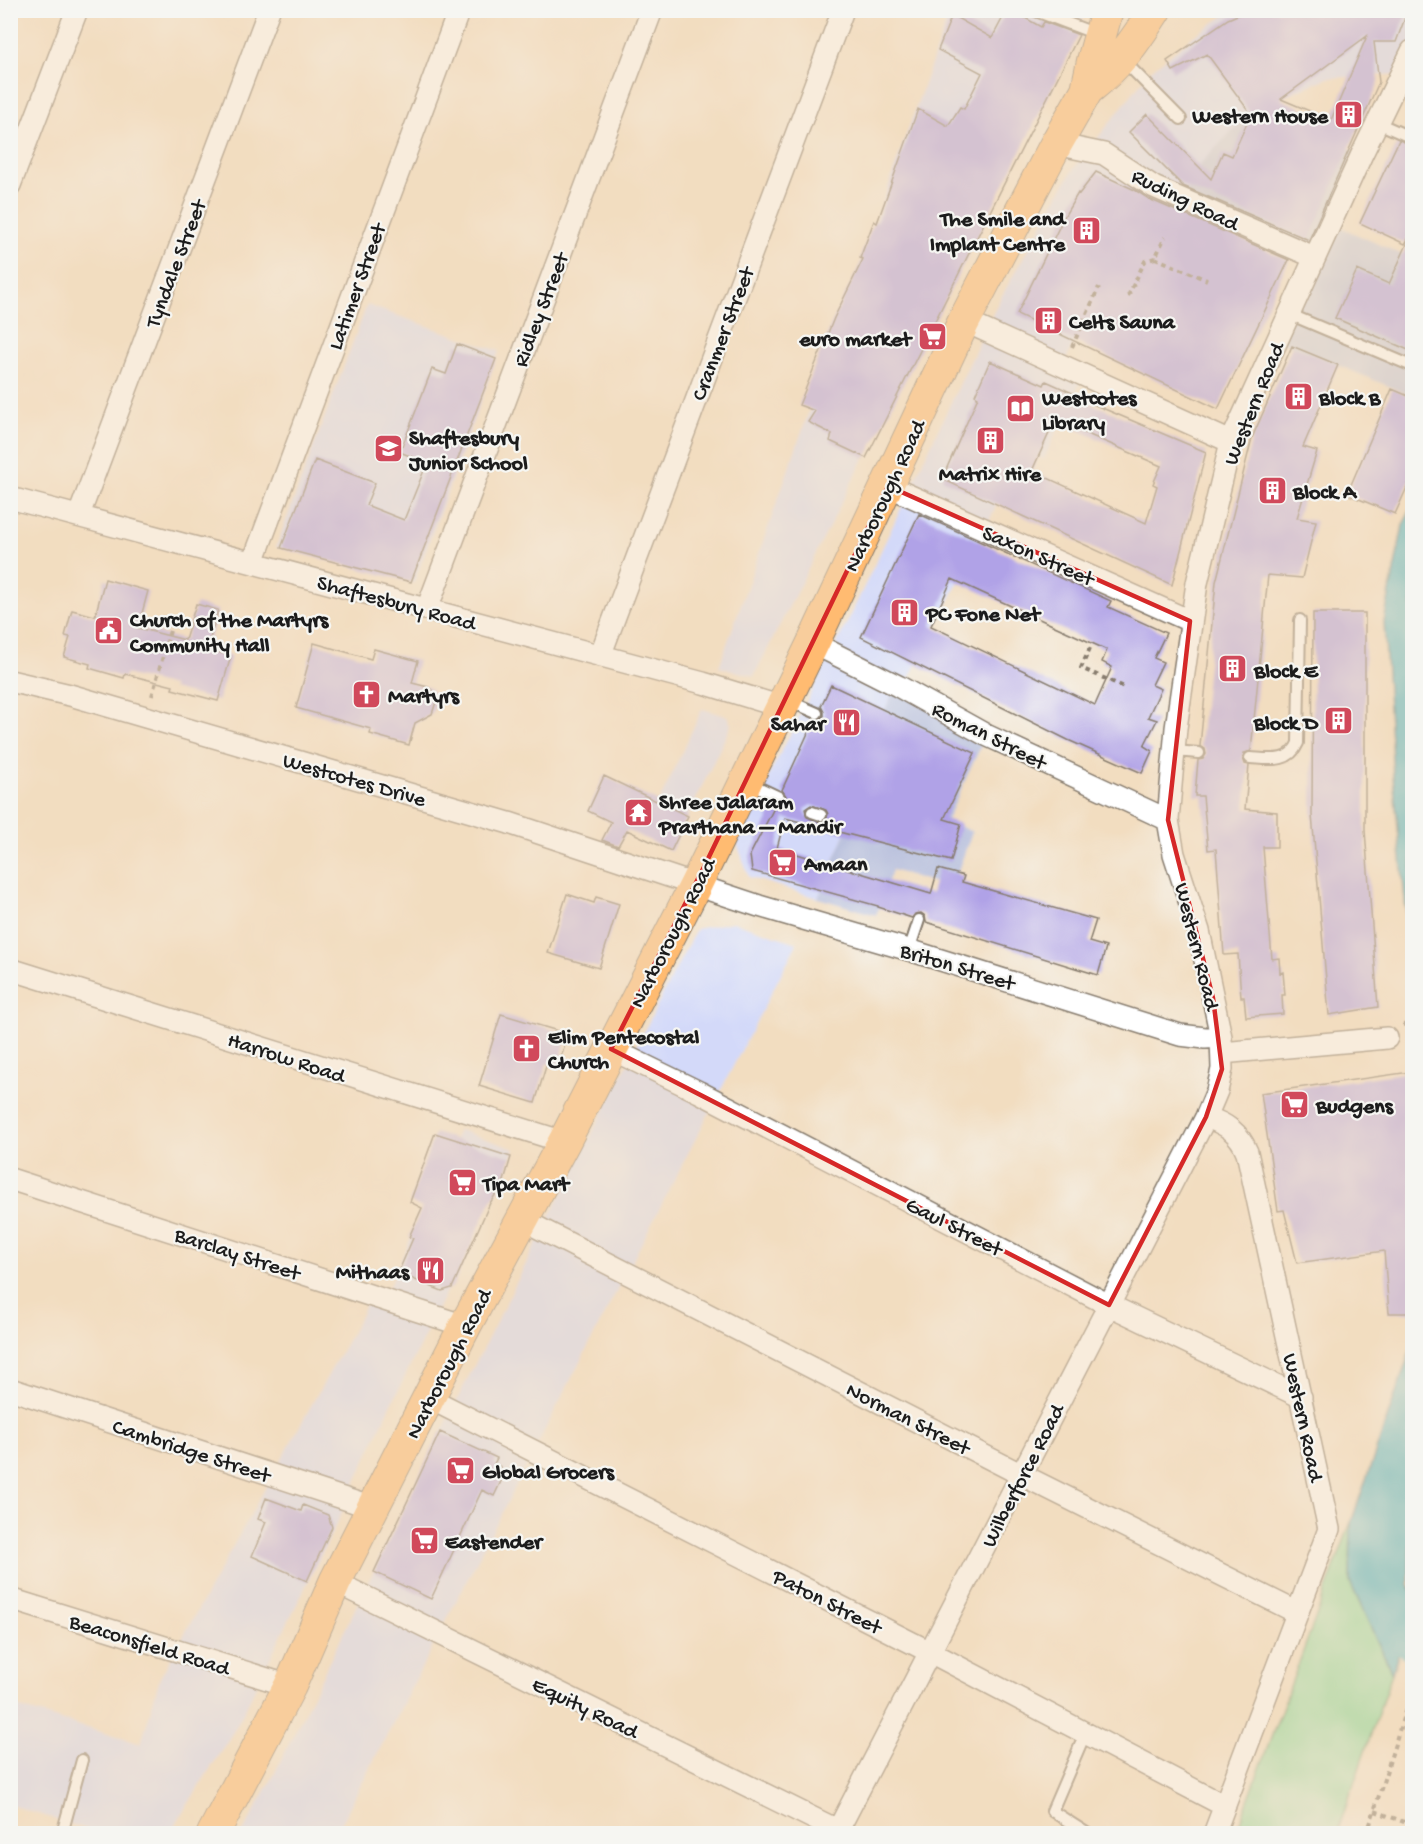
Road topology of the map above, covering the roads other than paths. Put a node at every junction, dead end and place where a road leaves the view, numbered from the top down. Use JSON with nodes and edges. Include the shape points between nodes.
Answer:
{"nodes":[{"id":1,"x":77,"y":10,"type":"edge"},
{"id":2,"x":269,"y":10,"type":"edge"},
{"id":3,"x":459,"y":10,"type":"edge"},
{"id":4,"x":652,"y":10,"type":"edge"},
{"id":5,"x":843,"y":10,"type":"edge"},
{"id":6,"x":1032,"y":10,"type":"edge"},
{"id":7,"x":1155,"y":10,"type":"edge"},
{"id":8,"x":1103,"y":23,"type":"edge"},
{"id":9,"x":1413,"y":51,"type":"edge"},
{"id":10,"x":1122,"y":59,"type":"junction"},
{"id":11,"x":1087,"y":90,"type":"junction"},
{"id":12,"x":1181,"y":119,"type":"dead end"},
{"id":13,"x":1378,"y":123,"type":"junction"},
{"id":14,"x":1413,"y":138,"type":"edge"},
{"id":15,"x":1056,"y":144,"type":"junction"},
{"id":16,"x":10,"y":185,"type":"edge"},
{"id":17,"x":1314,"y":257,"type":"junction"},
{"id":18,"x":1289,"y":314,"type":"junction"},
{"id":19,"x":964,"y":321,"type":"junction"},
{"id":20,"x":1413,"y":366,"type":"edge"},
{"id":21,"x":1231,"y":442,"type":"junction"},
{"id":22,"x":888,"y":486,"type":"junction"},
{"id":23,"x":10,"y":498,"type":"edge"},
{"id":24,"x":79,"y":515,"type":"junction"},
{"id":25,"x":253,"y":562,"type":"junction"},
{"id":26,"x":427,"y":609,"type":"junction"},
{"id":27,"x":1300,"y":620,"type":"dead end"},
{"id":28,"x":1190,"y":621,"type":"junction"},
{"id":29,"x":813,"y":644,"type":"junction"},
{"id":30,"x":600,"y":656,"type":"junction"},
{"id":31,"x":10,"y":681,"type":"edge"},
{"id":32,"x":783,"y":703,"type":"junction"},
{"id":33,"x":817,"y":713,"type":"dead end"},
{"id":34,"x":1174,"y":752,"type":"junction"},
{"id":35,"x":1199,"y":753,"type":"dead end"},
{"id":36,"x":1250,"y":758,"type":"dead end"},
{"id":37,"x":746,"y":782,"type":"junction"},
{"id":38,"x":779,"y":796,"type":"dead end"},
{"id":39,"x":1168,"y":820,"type":"junction"},
{"id":40,"x":696,"y":884,"type":"junction"},
{"id":41,"x":919,"y":920,"type":"dead end"},
{"id":42,"x":909,"y":950,"type":"junction"},
{"id":43,"x":10,"y":969,"type":"edge"},
{"id":44,"x":1387,"y":1038,"type":"dead end"},
{"id":45,"x":1221,"y":1045,"type":"junction"},
{"id":46,"x":611,"y":1049,"type":"junction"},
{"id":47,"x":1206,"y":1117,"type":"junction"},
{"id":48,"x":564,"y":1142,"type":"junction"},
{"id":49,"x":10,"y":1179,"type":"edge"},
{"id":50,"x":523,"y":1220,"type":"junction"},
{"id":51,"x":1109,"y":1305,"type":"junction"},
{"id":52,"x":465,"y":1326,"type":"junction"},
{"id":53,"x":10,"y":1389,"type":"edge"},
{"id":54,"x":1301,"y":1396,"type":"junction"},
{"id":55,"x":429,"y":1398,"type":"junction"},
{"id":56,"x":1022,"y":1475,"type":"junction"},
{"id":57,"x":373,"y":1508,"type":"junction"},
{"id":58,"x":335,"y":1582,"type":"junction"},
{"id":59,"x":10,"y":1599,"type":"edge"},
{"id":60,"x":1296,"y":1612,"type":"junction"},
{"id":61,"x":930,"y":1652,"type":"junction"},
{"id":62,"x":290,"y":1686,"type":"junction"},
{"id":63,"x":1085,"y":1734,"type":"junction"},
{"id":64,"x":82,"y":1760,"type":"dead end"},
{"id":65,"x":1225,"y":1806,"type":"junction"},
{"id":66,"x":837,"y":1832,"type":"edge"},
{"id":67,"x":62,"y":1833,"type":"edge"},
{"id":68,"x":213,"y":1833,"type":"edge"},
{"id":69,"x":1088,"y":1833,"type":"edge"},
{"id":70,"x":1214,"y":1833,"type":"edge"}],
"edges":[{"from":1,"to":16,"type":"street"},
{"from":2,"to":24,"type":"street","name":"Tyndale Street"},
{"from":3,"to":25,"type":"street","name":"Latimer Street"},
{"from":4,"to":26,"type":"street","name":"Ridley Street"},
{"from":5,"to":30,"type":"street","name":"Cranmer Street"},
{"from":6,"to":8,"type":"lane"},
{"from":7,"to":10,"type":"main road","name":"Narborough Road"},
{"from":8,"to":11,"type":"main road","name":"Narborough Road"},
{"from":9,"to":13,"type":"street","name":"Western Road"},
{"from":10,"to":11,"type":"main road","name":"Narborough Road"},
{"from":10,"to":12,"type":"lane"},
{"from":11,"to":15,"type":"main road","name":"Narborough Road"},
{"from":13,"to":14,"type":"lane"},
{"from":13,"to":17,"type":"street","name":"Western Road"},
{"from":15,"to":17,"type":"street","name":"Ruding Road","via":[[1104,154],[1154,187]]},
{"from":15,"to":19,"type":"main road","name":"Narborough Road"},
{"from":17,"to":18,"type":"street","name":"Western Road"},
{"from":18,"to":20,"type":"lane"},
{"from":18,"to":21,"type":"street","name":"Western Road"},
{"from":19,"to":21,"type":"street"},
{"from":19,"to":22,"type":"main road","name":"Narborough Road"},
{"from":21,"to":28,"type":"street","name":"Western Road"},
{"from":22,"to":28,"type":"street","name":"Saxon Street"},
{"from":22,"to":29,"type":"main road","name":"Narborough Road"},
{"from":23,"to":24,"type":"street","name":"Shaftesbury Road"},
{"from":24,"to":25,"type":"street","name":"Shaftesbury Road"},
{"from":25,"to":26,"type":"street","name":"Shaftesbury Road"},
{"from":26,"to":30,"type":"street","name":"Shaftesbury Road"},
{"from":27,"to":36,"type":"lane","via":[[1298,743],[1295,750],[1280,759]]},
{"from":28,"to":34,"type":"street","name":"Western Road"},
{"from":29,"to":32,"type":"main road","name":"Narborough Road"},
{"from":29,"to":39,"type":"street","name":"Roman Street","via":[[986,735]]},
{"from":30,"to":32,"type":"street","name":"Shaftesbury Road"},
{"from":31,"to":40,"type":"street","name":"Westcotes Drive","via":[[509,823]]},
{"from":32,"to":33,"type":"lane"},
{"from":32,"to":37,"type":"main road","name":"Narborough Road"},
{"from":34,"to":35,"type":"lane"},
{"from":34,"to":39,"type":"street","name":"Western Road"},
{"from":37,"to":38,"type":"lane"},
{"from":37,"to":40,"type":"main road","name":"Narborough Road"},
{"from":39,"to":45,"type":"street","name":"Western Road","via":[[1174,854],[1199,931]]},
{"from":40,"to":42,"type":"street","name":"Briton Street"},
{"from":40,"to":46,"type":"main road","name":"Narborough Road"},
{"from":41,"to":42,"type":"lane"},
{"from":42,"to":45,"type":"street","name":"Briton Street"},
{"from":43,"to":48,"type":"street","name":"Harrow Road"},
{"from":44,"to":45,"type":"street","name":"Briton Street"},
{"from":45,"to":47,"type":"street","name":"Western Road","via":[[1222,1069]]},
{"from":46,"to":48,"type":"main road","name":"Narborough Road"},
{"from":46,"to":51,"type":"street","name":"Gaul Street"},
{"from":47,"to":51,"type":"street","name":"Wilberforce Road"},
{"from":47,"to":54,"type":"street","name":"Western Road","via":[[1235,1131],[1247,1152]]},
{"from":48,"to":50,"type":"main road","name":"Narborough Road"},
{"from":49,"to":52,"type":"street","name":"Barclay Street"},
{"from":50,"to":52,"type":"main road","name":"Narborough Road"},
{"from":50,"to":56,"type":"street","name":"Norman Street"},
{"from":51,"to":54,"type":"street","name":"Gaul Street"},
{"from":51,"to":56,"type":"street","name":"Wilberforce Road"},
{"from":52,"to":55,"type":"main road","name":"Narborough Road"},
{"from":53,"to":57,"type":"street","name":"Cambridge Street"},
{"from":54,"to":60,"type":"street","name":"Western Road","via":[[1329,1529]]},
{"from":55,"to":57,"type":"main road","name":"Narborough Road"},
{"from":55,"to":61,"type":"street","name":"Paton Street"},
{"from":56,"to":60,"type":"street","name":"Norman Street"},
{"from":56,"to":61,"type":"street","name":"Wilberforce Road"},
{"from":57,"to":58,"type":"main road","name":"Narborough Road"},
{"from":58,"to":62,"type":"main road","name":"Narborough Road"},
{"from":58,"to":66,"type":"street","name":"Equity Road"},
{"from":59,"to":62,"type":"street","name":"Beaconsfield Road"},
{"from":60,"to":65,"type":"street","name":"Western Road"},
{"from":61,"to":63,"type":"street","name":"Paton Street"},
{"from":61,"to":66,"type":"street","name":"Wilberforce Road"},
{"from":62,"to":68,"type":"main road","name":"Narborough Road"},
{"from":63,"to":65,"type":"street","name":"Paton Street"},
{"from":63,"to":69,"type":"lane","via":[[1052,1811]]},
{"from":64,"to":67,"type":"lane"},
{"from":65,"to":70,"type":"street","name":"Western Road"}]}
